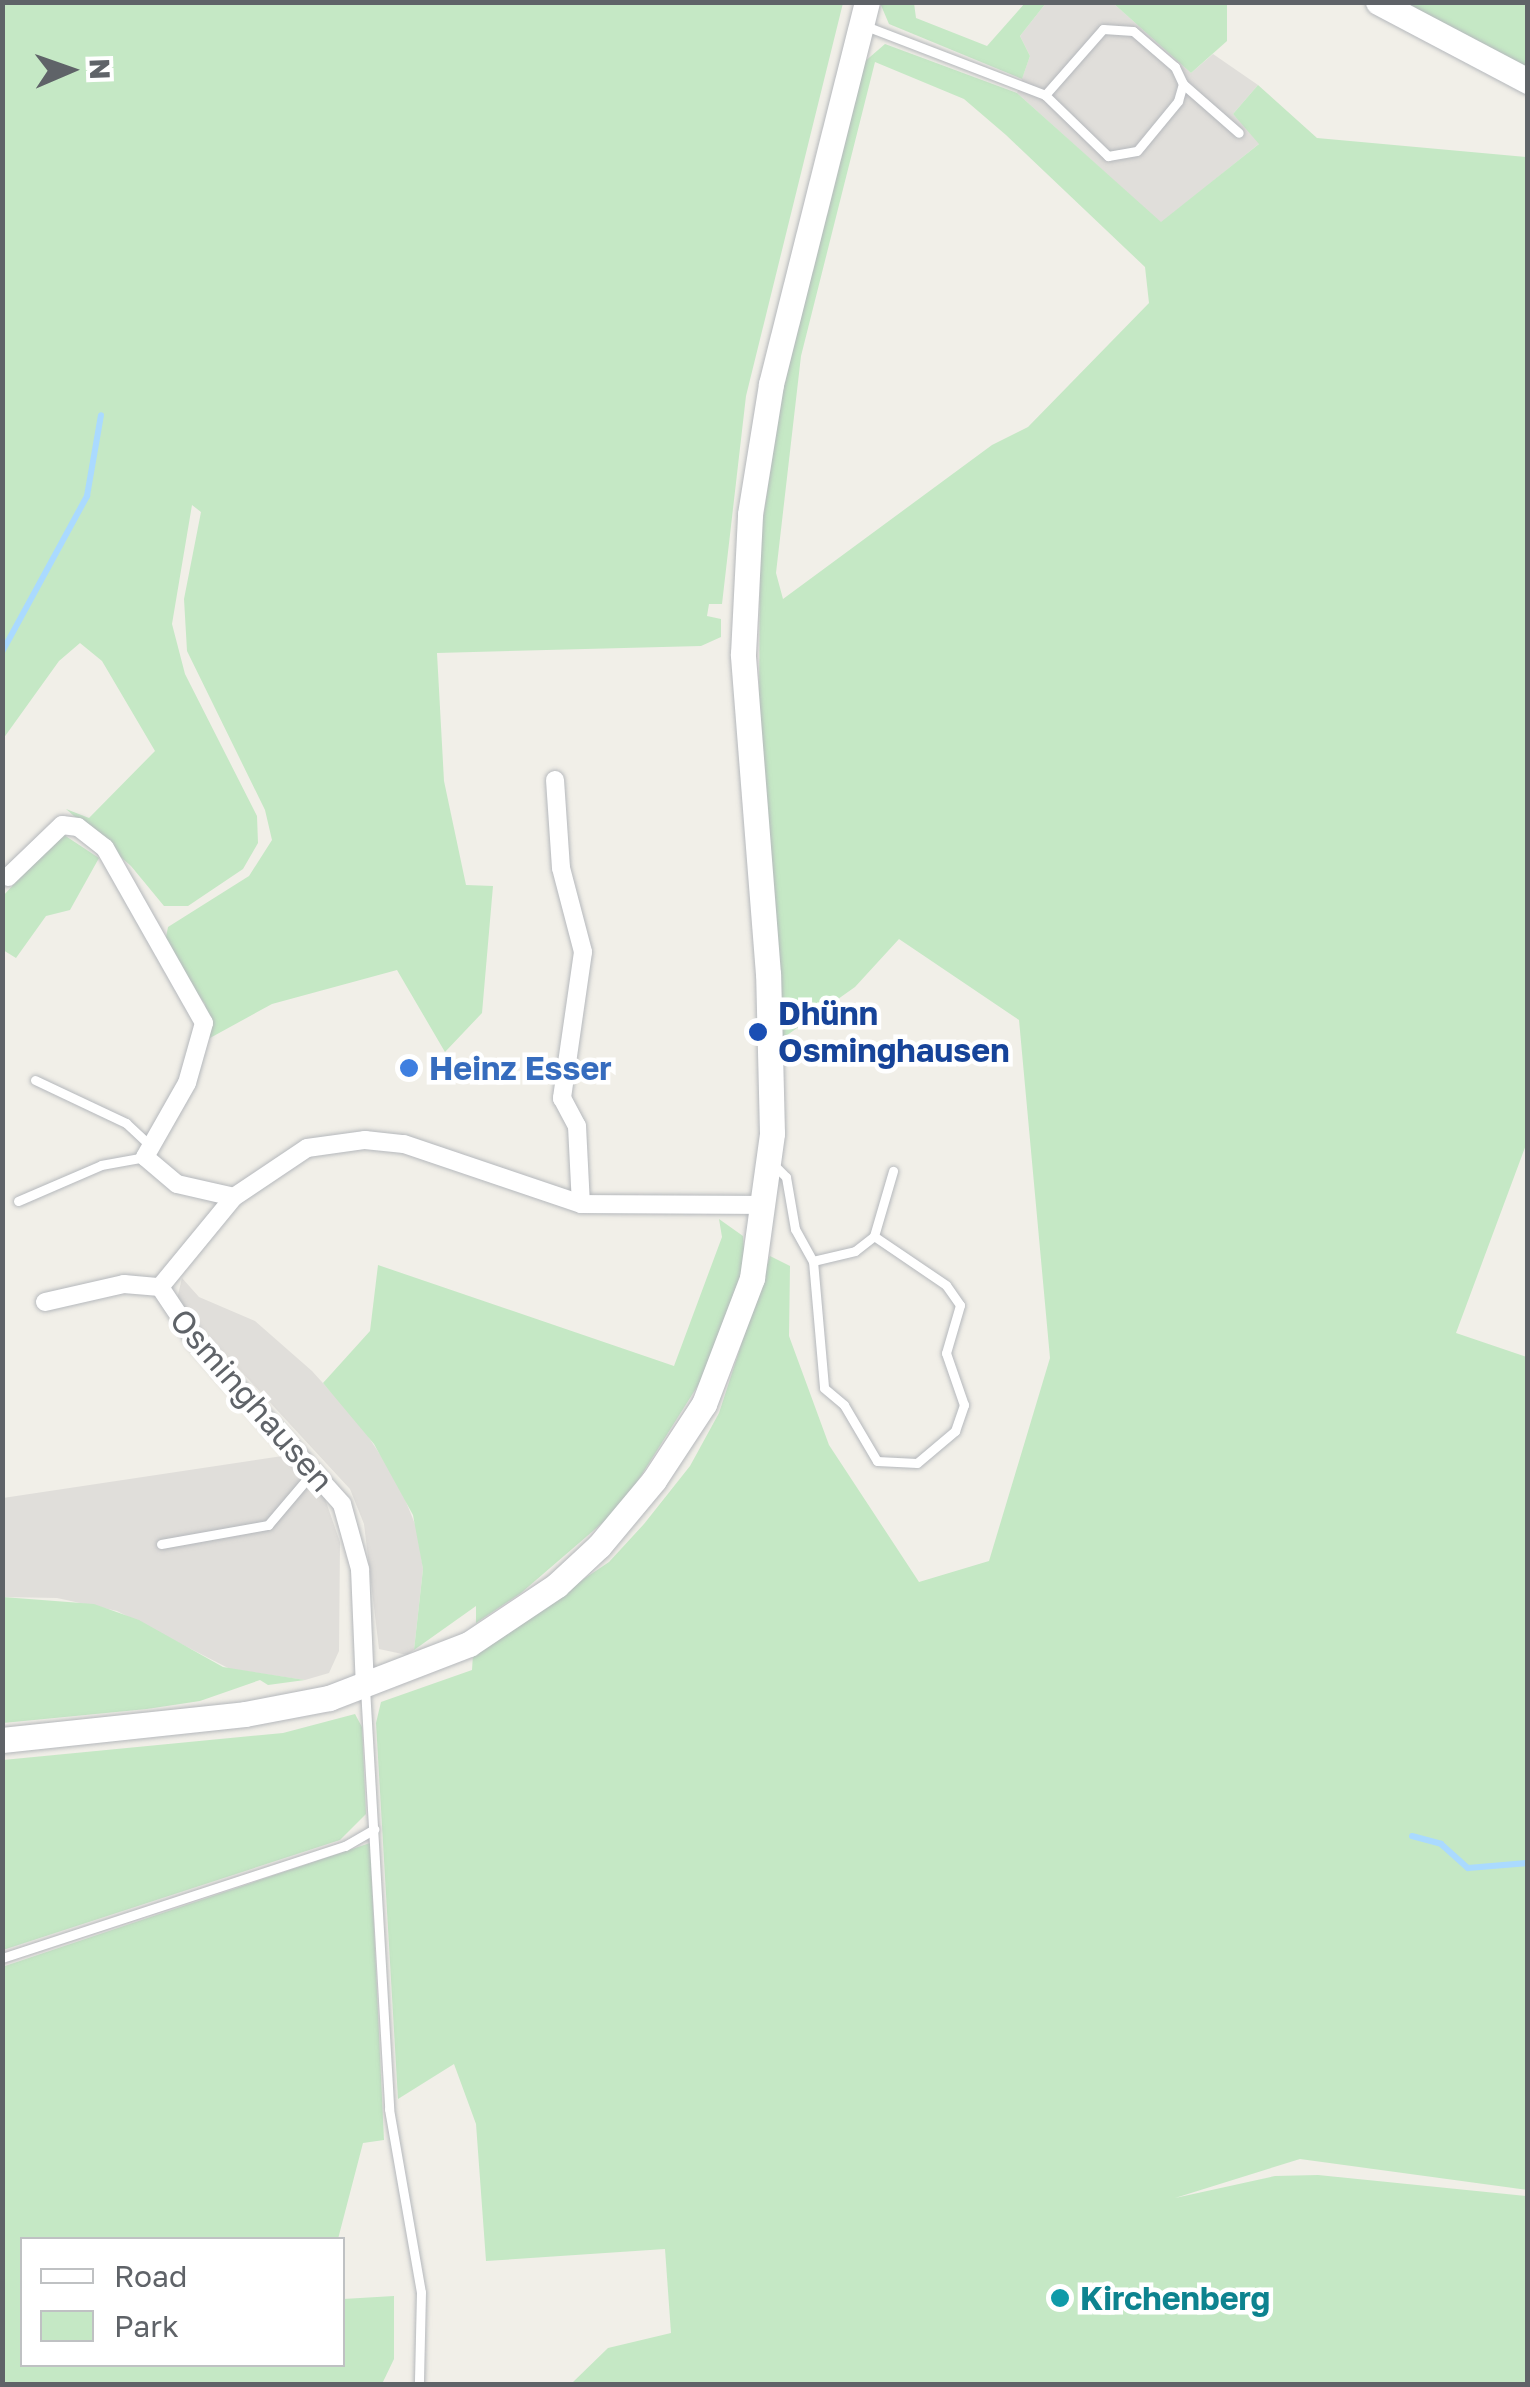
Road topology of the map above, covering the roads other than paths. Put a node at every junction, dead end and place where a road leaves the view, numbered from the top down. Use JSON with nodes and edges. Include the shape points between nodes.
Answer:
{"nodes":[{"id":1,"x":1378,"y":2,"type":"edge"},
{"id":2,"x":864,"y":13,"type":"edge"},
{"id":3,"x":1528,"y":81,"type":"edge"},
{"id":4,"x":1182,"y":84,"type":"junction"},
{"id":5,"x":1045,"y":95,"type":"junction"},
{"id":6,"x":1240,"y":133,"type":"dead end"},
{"id":7,"x":555,"y":780,"type":"dead end"},
{"id":8,"x":8,"y":877,"type":"dead end"},
{"id":9,"x":35,"y":1080,"type":"dead end"},
{"id":10,"x":148,"y":1152,"type":"junction"},
{"id":11,"x":770,"y":1161,"type":"junction"},
{"id":12,"x":893,"y":1171,"type":"dead end"},
{"id":13,"x":234,"y":1197,"type":"junction"},
{"id":14,"x":18,"y":1201,"type":"dead end"},
{"id":15,"x":581,"y":1204,"type":"junction"},
{"id":16,"x":764,"y":1206,"type":"junction"},
{"id":17,"x":874,"y":1236,"type":"junction"},
{"id":18,"x":814,"y":1262,"type":"junction"},
{"id":19,"x":160,"y":1288,"type":"junction"},
{"id":20,"x":45,"y":1302,"type":"dead end"},
{"id":21,"x":314,"y":1470,"type":"junction"},
{"id":22,"x":161,"y":1544,"type":"dead end"},
{"id":23,"x":365,"y":1688,"type":"junction"},
{"id":24,"x":2,"y":1740,"type":"edge"},
{"id":25,"x":375,"y":1828,"type":"junction"},
{"id":26,"x":2,"y":1958,"type":"edge"},
{"id":27,"x":419,"y":2382,"type":"edge"}],
"edges":[{"from":1,"to":3,"type":"main road"},
{"from":2,"to":5,"type":"lane"},
{"from":2,"to":11,"type":"main road","via":[[772,384],[748,543],[743,654],[773,1058]]},
{"from":4,"to":5,"type":"lane","via":[[1176,67],[1132,31],[1103,29]]},
{"from":4,"to":5,"type":"lane","via":[[1178,101],[1137,151],[1108,156]]},
{"from":4,"to":6,"type":"lane"},
{"from":7,"to":15,"type":"street","via":[[561,868],[582,952],[562,1098],[577,1126]]},
{"from":8,"to":10,"type":"street","via":[[55,828],[87,832],[106,848],[157,945],[195,997],[204,1032],[187,1082]]},
{"from":9,"to":10,"type":"lane","via":[[126,1123]]},
{"from":10,"to":13,"type":"street","via":[[167,1179]]},
{"from":10,"to":14,"type":"lane"},
{"from":11,"to":16,"type":"main road"},
{"from":11,"to":18,"type":"lane","via":[[786,1177],[795,1229]]},
{"from":12,"to":17,"type":"lane"},
{"from":13,"to":15,"type":"street","name":"Osminghausen","via":[[307,1148],[365,1140],[404,1144]]},
{"from":13,"to":19,"type":"street","name":"Osminghausen"},
{"from":15,"to":16,"type":"street","name":"Osminghausen"},
{"from":16,"to":23,"type":"main road","via":[[752,1278],[718,1376],[676,1450],[620,1523],[556,1585],[470,1644]]},
{"from":17,"to":18,"type":"lane","via":[[855,1251]]},
{"from":17,"to":18,"type":"lane","via":[[946,1285],[960,1305],[946,1354],[964,1405],[955,1431],[917,1463],[877,1461],[844,1405],[824,1388]]},
{"from":19,"to":20,"type":"street","name":"Osminghausen","via":[[124,1284]]},
{"from":19,"to":21,"type":"street","name":"Osminghausen","via":[[196,1341]]},
{"from":21,"to":22,"type":"lane","via":[[268,1525]]},
{"from":21,"to":23,"type":"street","name":"Osminghausen","via":[[342,1504],[352,1530]]},
{"from":23,"to":24,"type":"main road","via":[[245,1714]]},
{"from":23,"to":25,"type":"lane"},
{"from":25,"to":26,"type":"lane","via":[[344,1846]]},
{"from":25,"to":27,"type":"lane","via":[[393,2145],[421,2292]]}]}
